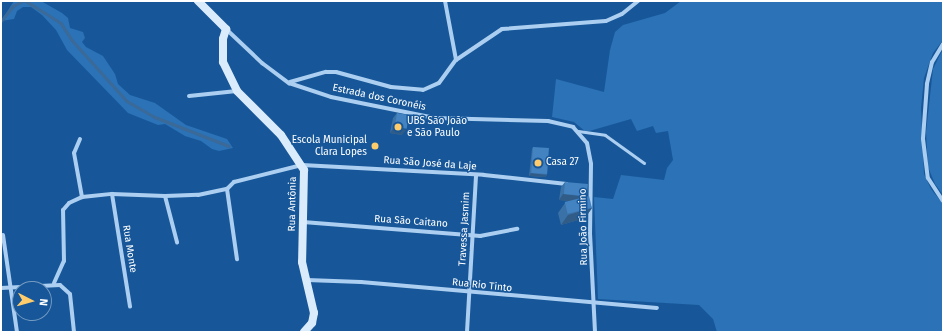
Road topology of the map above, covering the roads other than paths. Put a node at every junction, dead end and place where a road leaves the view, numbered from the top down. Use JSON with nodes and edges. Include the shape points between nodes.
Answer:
{"nodes":[{"id":1,"x":198,"y":1,"type":"edge"},
{"id":2,"x":445,"y":1,"type":"edge"},
{"id":3,"x":638,"y":1,"type":"edge"},
{"id":4,"x":226,"y":29,"type":"junction"},
{"id":5,"x":943,"y":44,"type":"edge"},
{"id":6,"x":456,"y":60,"type":"junction"},
{"id":7,"x":289,"y":83,"type":"junction"},
{"id":8,"x":237,"y":92,"type":"junction"},
{"id":9,"x":189,"y":96,"type":"dead end"},
{"id":10,"x":573,"y":127,"type":"joint"},
{"id":11,"x":578,"y":131,"type":"junction"},
{"id":12,"x":80,"y":139,"type":"dead end"},
{"id":13,"x":644,"y":163,"type":"dead end"},
{"id":14,"x":302,"y":165,"type":"junction"},
{"id":15,"x":476,"y":176,"type":"junction"},
{"id":16,"x":576,"y":185,"type":"edge"},
{"id":17,"x":583,"y":186,"type":"edge"},
{"id":18,"x":591,"y":187,"type":"junction"},
{"id":19,"x":227,"y":189,"type":"junction"},
{"id":20,"x":112,"y":194,"type":"junction"},
{"id":21,"x":165,"y":196,"type":"junction"},
{"id":22,"x":82,"y":197,"type":"junction"},
{"id":23,"x":943,"y":201,"type":"edge"},
{"id":24,"x":303,"y":222,"type":"junction"},
{"id":25,"x":517,"y":229,"type":"dead end"},
{"id":26,"x":471,"y":234,"type":"junction"},
{"id":27,"x":3,"y":235,"type":"dead end"},
{"id":28,"x":177,"y":242,"type":"dead end"},
{"id":29,"x":237,"y":259,"type":"dead end"},
{"id":30,"x":307,"y":280,"type":"junction"},
{"id":31,"x":54,"y":283,"type":"junction"},
{"id":32,"x":10,"y":287,"type":"junction"},
{"id":33,"x":1,"y":288,"type":"edge"},
{"id":34,"x":470,"y":292,"type":"junction"},
{"id":35,"x":595,"y":303,"type":"junction"},
{"id":36,"x":130,"y":307,"type":"dead end"},
{"id":37,"x":657,"y":308,"type":"dead end"},
{"id":38,"x":17,"y":332,"type":"edge"},
{"id":39,"x":74,"y":332,"type":"edge"},
{"id":40,"x":304,"y":332,"type":"edge"},
{"id":41,"x":467,"y":332,"type":"edge"},
{"id":42,"x":595,"y":332,"type":"edge"}],
"edges":[{"from":1,"to":4,"type":"street"},
{"from":2,"to":6,"type":"street"},
{"from":3,"to":6,"type":"street","via":[[622,14],[606,21],[502,29]]},
{"from":4,"to":7,"type":"street","name":"Estrada dos Coronéis","via":[[242,46]]},
{"from":4,"to":8,"type":"street","name":"Rua Antônia","via":[[223,39],[223,62]]},
{"from":5,"to":23,"type":"street","via":[[932,62],[927,84],[923,139],[928,178]]},
{"from":6,"to":7,"type":"street","via":[[438,83],[423,90],[391,87],[336,72],[326,72]]},
{"from":7,"to":10,"type":"street","name":"Estrada dos Coronéis","via":[[331,97],[435,118],[548,121]]},
{"from":8,"to":9,"type":"street"},
{"from":8,"to":14,"type":"street","name":"Rua Antônia","via":[[282,135]]},
{"from":10,"to":11,"type":"street","name":"Rua João Firmino"},
{"from":11,"to":13,"type":"lane","via":[[605,135]]},
{"from":11,"to":18,"type":"street","name":"Rua João Firmino","via":[[590,152]]},
{"from":12,"to":22,"type":"street","via":[[74,153]]},
{"from":14,"to":15,"type":"street","name":"Rua São José da Laje"},
{"from":14,"to":19,"type":"street","name":"Rua São José da Laje","via":[[234,182]]},
{"from":14,"to":24,"type":"street","name":"Rua Antônia"},
{"from":15,"to":16,"type":"street","name":"Rua São José da Laje"},
{"from":15,"to":26,"type":"street","name":"Travessa Jasmim"},
{"from":17,"to":18,"type":"street"},
{"from":18,"to":35,"type":"street","name":"Rua João Firmino","via":[[590,233]]},
{"from":19,"to":21,"type":"street","name":"Rua São José da Laje"},
{"from":19,"to":29,"type":"street"},
{"from":20,"to":21,"type":"street","name":"Rua São José da Laje"},
{"from":20,"to":22,"type":"street","name":"Rua São José da Laje"},
{"from":20,"to":36,"type":"street","name":"Rua Monte"},
{"from":21,"to":28,"type":"street"},
{"from":22,"to":31,"type":"street","via":[[69,203],[63,210],[64,261]]},
{"from":24,"to":26,"type":"street","name":"Rua São Caitano"},
{"from":24,"to":30,"type":"street","name":"Rua Antônia","via":[[302,262]]},
{"from":25,"to":26,"type":"street","name":"Rua São Caitano","via":[[490,236]]},
{"from":26,"to":34,"type":"street","name":"Travessa Jasmim"},
{"from":27,"to":32,"type":"street"},
{"from":30,"to":34,"type":"street","name":"Rua Rio Tinto"},
{"from":30,"to":40,"type":"street","name":"Rua Antônia","via":[[314,313],[312,323]]},
{"from":31,"to":32,"type":"street"},
{"from":31,"to":39,"type":"street","via":[[70,294]]},
{"from":32,"to":33,"type":"street"},
{"from":32,"to":38,"type":"street"},
{"from":34,"to":35,"type":"street","name":"Rua Rio Tinto"},
{"from":34,"to":41,"type":"street","name":"Travessa Jasmim"},
{"from":35,"to":37,"type":"street","name":"Rua Rio Tinto"},
{"from":35,"to":42,"type":"street","name":"Rua João Firmino"}]}
